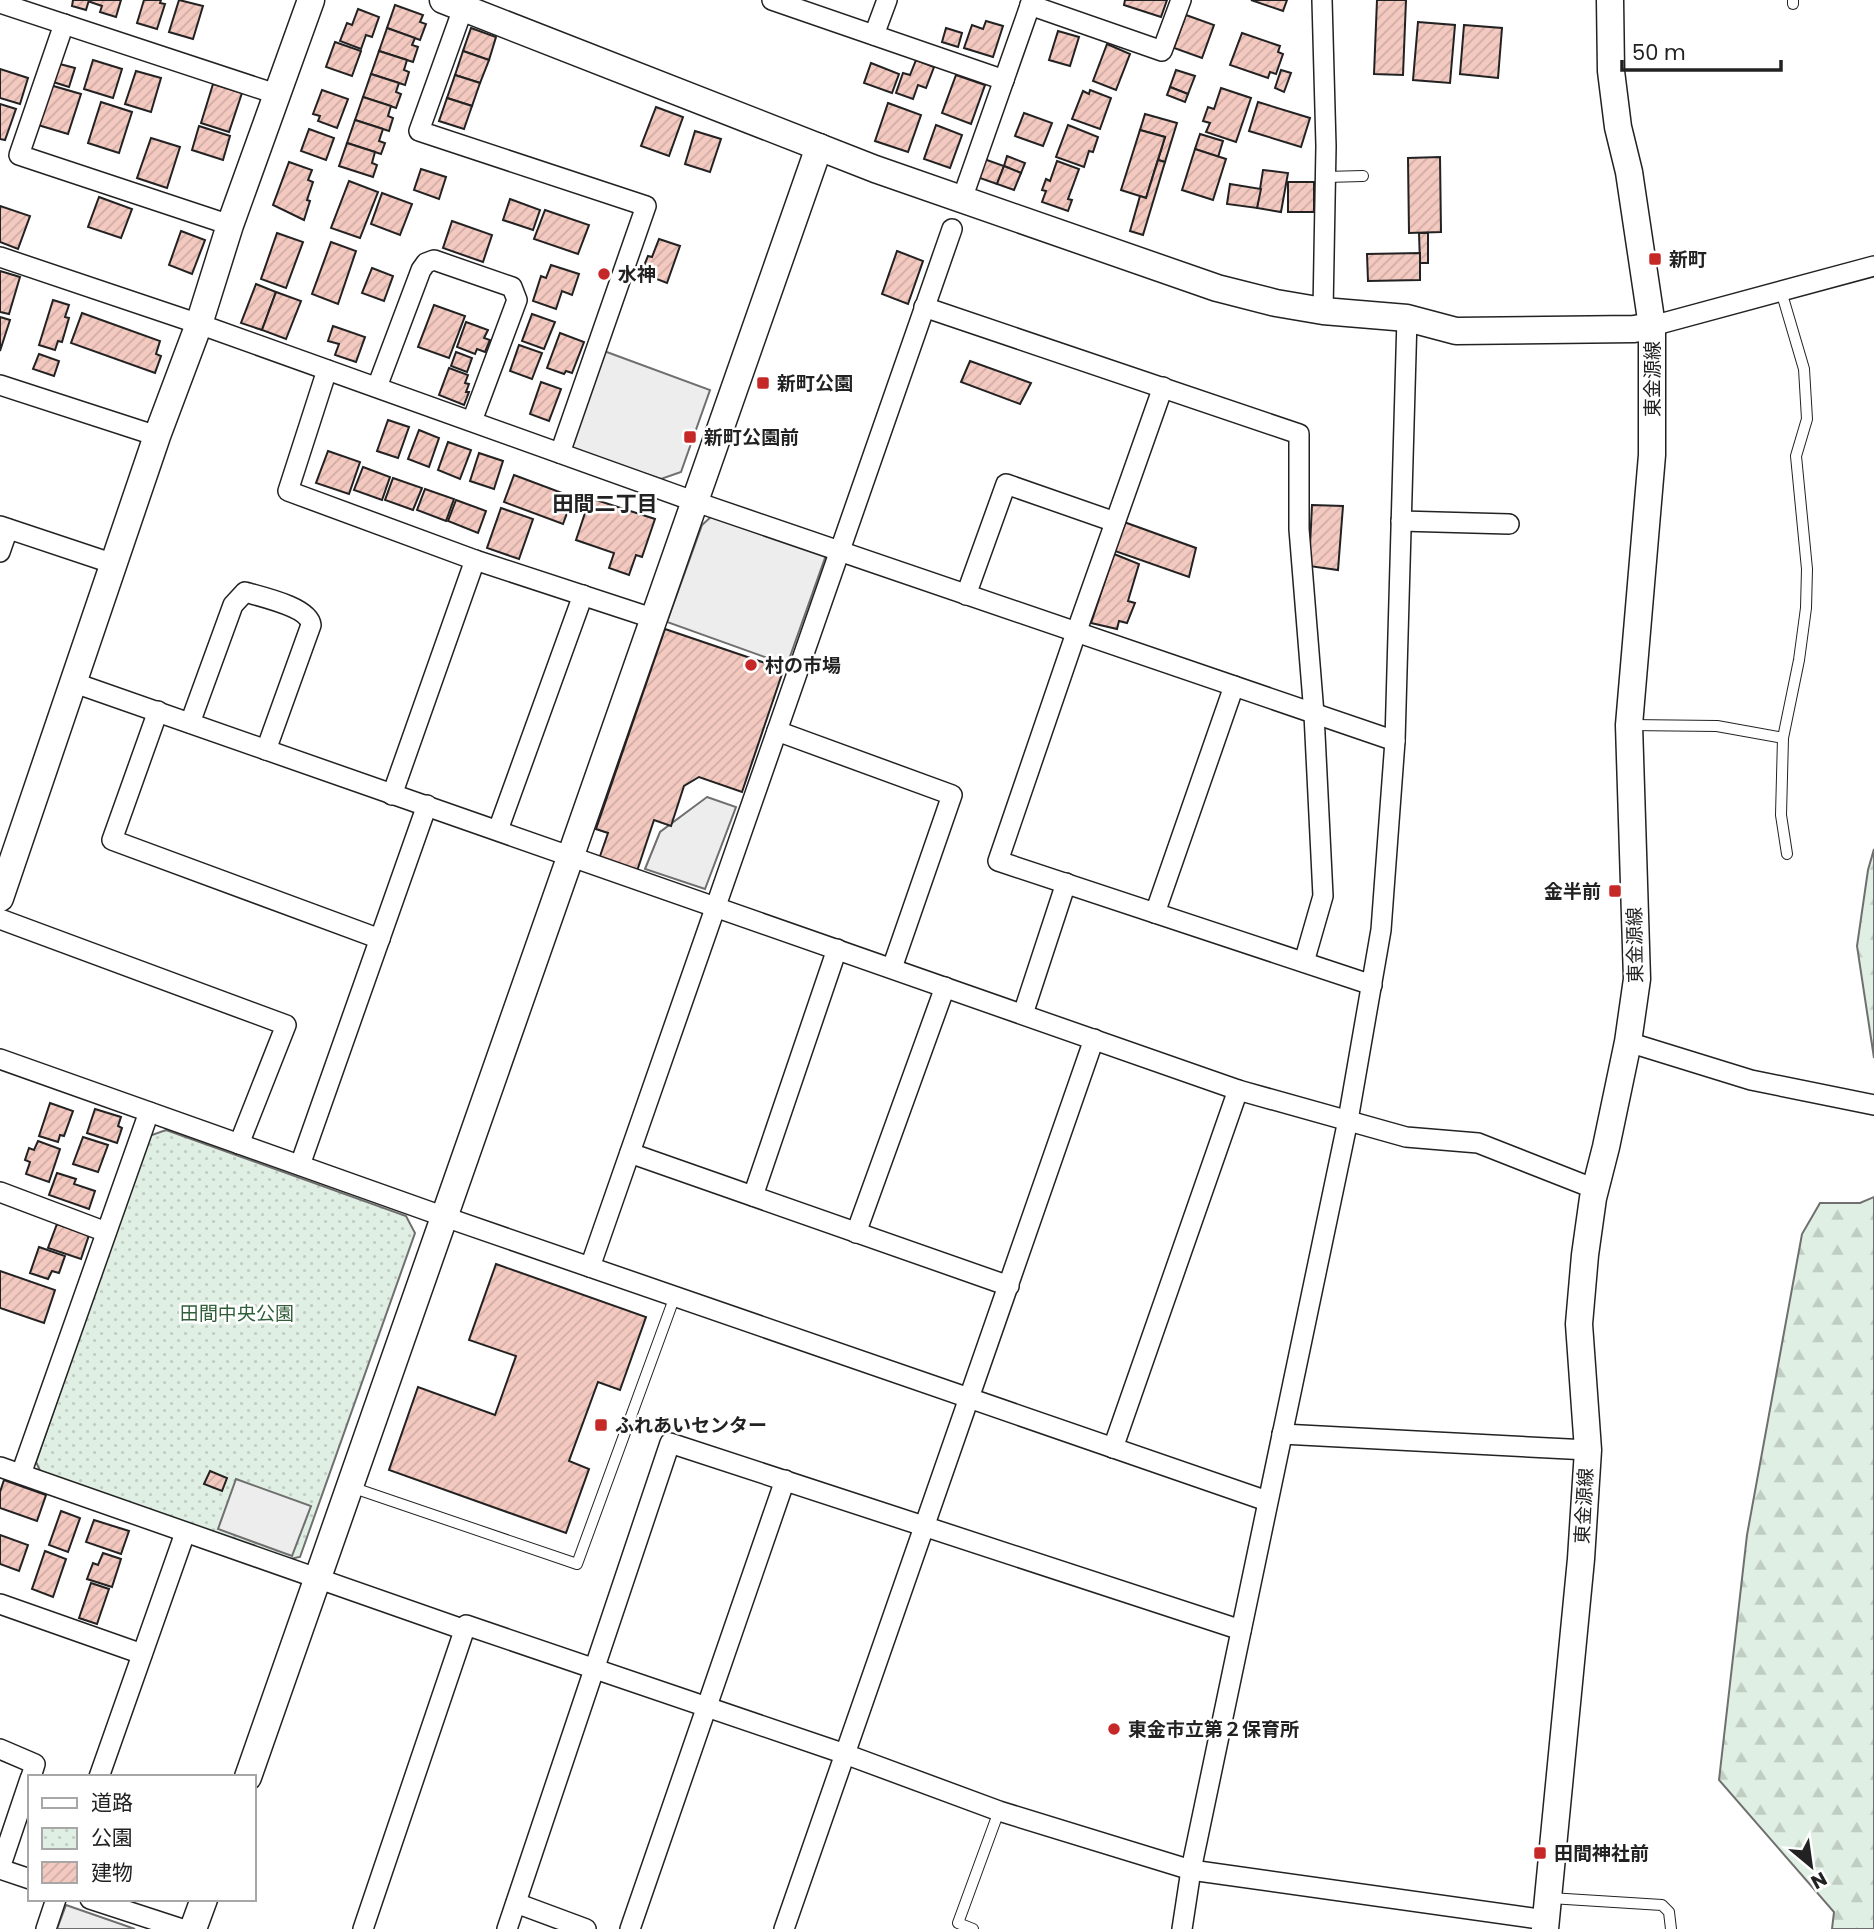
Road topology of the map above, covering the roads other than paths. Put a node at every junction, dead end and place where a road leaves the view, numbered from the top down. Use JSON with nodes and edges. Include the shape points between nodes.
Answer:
{"nodes":[{"id":1,"x":311,"y":0,"type":"edge"},
{"id":2,"x":772,"y":0,"type":"edge"},
{"id":3,"x":887,"y":0,"type":"edge"},
{"id":4,"x":1181,"y":0,"type":"edge"},
{"id":5,"x":1322,"y":0,"type":"edge"},
{"id":6,"x":1610,"y":0,"type":"edge"},
{"id":7,"x":457,"y":2,"type":"edge"},
{"id":8,"x":1031,"y":2,"type":"edge"},
{"id":9,"x":0,"y":3,"type":"edge"},
{"id":10,"x":64,"y":24,"type":"junction"},
{"id":11,"x":874,"y":35,"type":"junction"},
{"id":12,"x":1004,"y":80,"type":"junction"},
{"id":13,"x":276,"y":94,"type":"junction"},
{"id":14,"x":819,"y":147,"type":"junction"},
{"id":15,"x":1363,"y":176,"type":"dead end"},
{"id":16,"x":1325,"y":177,"type":"junction"},
{"id":17,"x":962,"y":199,"type":"junction"},
{"id":18,"x":230,"y":225,"type":"junction"},
{"id":19,"x":952,"y":229,"type":"dead end"},
{"id":20,"x":0,"y":257,"type":"edge"},
{"id":21,"x":1874,"y":266,"type":"edge"},
{"id":22,"x":1781,"y":291,"type":"junction"},
{"id":23,"x":924,"y":306,"type":"junction"},
{"id":24,"x":1322,"y":311,"type":"junction"},
{"id":25,"x":1407,"y":318,"type":"junction"},
{"id":26,"x":199,"y":324,"type":"junction"},
{"id":27,"x":1652,"y":326,"type":"junction"},
{"id":28,"x":327,"y":370,"type":"junction"},
{"id":29,"x":0,"y":385,"type":"edge"},
{"id":30,"x":377,"y":387,"type":"junction"},
{"id":31,"x":1163,"y":387,"type":"junction"},
{"id":32,"x":472,"y":421,"type":"junction"},
{"id":33,"x":157,"y":436,"type":"junction"},
{"id":34,"x":560,"y":453,"type":"junction"},
{"id":35,"x":696,"y":502,"type":"junction"},
{"id":36,"x":1115,"y":522,"type":"junction"},
{"id":37,"x":1401,"y":522,"type":"junction"},
{"id":38,"x":1509,"y":524,"type":"dead end"},
{"id":39,"x":4,"y":527,"type":"edge"},
{"id":40,"x":839,"y":551,"type":"junction"},
{"id":41,"x":0,"y":552,"type":"edge"},
{"id":42,"x":475,"y":560,"type":"junction"},
{"id":43,"x":114,"y":564,"type":"junction"},
{"id":44,"x":583,"y":595,"type":"junction"},
{"id":45,"x":966,"y":595,"type":"junction"},
{"id":46,"x":655,"y":619,"type":"junction"},
{"id":47,"x":1076,"y":633,"type":"junction"},
{"id":48,"x":72,"y":682,"type":"junction"},
{"id":49,"x":1234,"y":687,"type":"junction"},
{"id":50,"x":158,"y":711,"type":"junction"},
{"id":51,"x":1314,"y":714,"type":"junction"},
{"id":52,"x":190,"y":723,"type":"junction"},
{"id":53,"x":1629,"y":725,"type":"junction"},
{"id":54,"x":777,"y":731,"type":"junction"},
{"id":55,"x":1783,"y":738,"type":"junction"},
{"id":56,"x":1395,"y":741,"type":"junction"},
{"id":57,"x":266,"y":750,"type":"junction"},
{"id":58,"x":391,"y":795,"type":"junction"},
{"id":59,"x":427,"y":805,"type":"junction"},
{"id":60,"x":498,"y":830,"type":"junction"},
{"id":61,"x":1787,"y":853,"type":"dead end"},
{"id":62,"x":572,"y":856,"type":"junction"},
{"id":63,"x":1066,"y":883,"type":"junction"},
{"id":64,"x":0,"y":898,"type":"edge"},
{"id":65,"x":717,"y":906,"type":"junction"},
{"id":66,"x":1156,"y":913,"type":"junction"},
{"id":67,"x":0,"y":919,"type":"edge"},
{"id":68,"x":380,"y":939,"type":"junction"},
{"id":69,"x":837,"y":949,"type":"junction"},
{"id":70,"x":1304,"y":962,"type":"junction"},
{"id":71,"x":892,"y":968,"type":"junction"},
{"id":72,"x":1372,"y":985,"type":"junction"},
{"id":73,"x":945,"y":987,"type":"junction"},
{"id":74,"x":1023,"y":1014,"type":"junction"},
{"id":75,"x":1094,"y":1039,"type":"junction"},
{"id":76,"x":1628,"y":1042,"type":"junction"},
{"id":77,"x":0,"y":1059,"type":"edge"},
{"id":78,"x":1238,"y":1090,"type":"junction"},
{"id":79,"x":1874,"y":1105,"type":"edge"},
{"id":80,"x":149,"y":1112,"type":"junction"},
{"id":81,"x":1348,"y":1120,"type":"junction"},
{"id":82,"x":240,"y":1144,"type":"junction"},
{"id":83,"x":630,"y":1153,"type":"junction"},
{"id":84,"x":300,"y":1165,"type":"junction"},
{"id":85,"x":1595,"y":1189,"type":"junction"},
{"id":86,"x":0,"y":1192,"type":"edge"},
{"id":87,"x":753,"y":1196,"type":"junction"},
{"id":88,"x":445,"y":1217,"type":"junction"},
{"id":89,"x":106,"y":1232,"type":"junction"},
{"id":90,"x":856,"y":1233,"type":"junction"},
{"id":91,"x":590,"y":1267,"type":"junction"},
{"id":92,"x":1009,"y":1286,"type":"junction"},
{"id":93,"x":675,"y":1296,"type":"junction"},
{"id":94,"x":970,"y":1398,"type":"junction"},
{"id":95,"x":1282,"y":1434,"type":"junction"},
{"id":96,"x":1114,"y":1448,"type":"junction"},
{"id":97,"x":1588,"y":1450,"type":"junction"},
{"id":98,"x":0,"y":1467,"type":"edge"},
{"id":99,"x":21,"y":1474,"type":"junction"},
{"id":100,"x":785,"y":1480,"type":"junction"},
{"id":101,"x":351,"y":1487,"type":"junction"},
{"id":102,"x":1267,"y":1501,"type":"junction"},
{"id":103,"x":925,"y":1526,"type":"junction"},
{"id":104,"x":185,"y":1533,"type":"junction"},
{"id":105,"x":319,"y":1578,"type":"junction"},
{"id":106,"x":0,"y":1604,"type":"edge"},
{"id":107,"x":465,"y":1630,"type":"junction"},
{"id":108,"x":1241,"y":1630,"type":"junction"},
{"id":109,"x":142,"y":1654,"type":"junction"},
{"id":110,"x":594,"y":1669,"type":"junction"},
{"id":111,"x":706,"y":1707,"type":"junction"},
{"id":112,"x":0,"y":1749,"type":"edge"},
{"id":113,"x":845,"y":1754,"type":"junction"},
{"id":114,"x":31,"y":1775,"type":"edge"},
{"id":115,"x":100,"y":1775,"type":"edge"},
{"id":116,"x":249,"y":1775,"type":"edge"},
{"id":117,"x":28,"y":1784,"type":"edge"},
{"id":118,"x":999,"y":1811,"type":"junction"},
{"id":119,"x":0,"y":1868,"type":"edge"},
{"id":120,"x":1191,"y":1870,"type":"junction"},
{"id":121,"x":28,"y":1878,"type":"edge"},
{"id":122,"x":55,"y":1901,"type":"edge"},
{"id":123,"x":96,"y":1901,"type":"edge"},
{"id":124,"x":203,"y":1901,"type":"edge"},
{"id":125,"x":516,"y":1903,"type":"junction"},
{"id":126,"x":1546,"y":1916,"type":"edge"},
{"id":127,"x":46,"y":1929,"type":"edge"},
{"id":128,"x":182,"y":1929,"type":"edge"},
{"id":129,"x":193,"y":1929,"type":"edge"},
{"id":130,"x":363,"y":1929,"type":"edge"},
{"id":131,"x":507,"y":1929,"type":"edge"},
{"id":132,"x":586,"y":1929,"type":"edge"},
{"id":133,"x":630,"y":1929,"type":"edge"},
{"id":134,"x":783,"y":1929,"type":"edge"},
{"id":135,"x":973,"y":1929,"type":"edge"},
{"id":136,"x":1182,"y":1929,"type":"edge"},
{"id":137,"x":1671,"y":1929,"type":"edge"}],
"edges":[{"from":1,"to":13,"type":"street"},
{"from":2,"to":11,"type":"street"},
{"from":3,"to":11,"type":"street"},
{"from":4,"to":8,"type":"street","via":[[1162,51]]},
{"from":5,"to":16,"type":"street"},
{"from":6,"to":27,"type":"street","name":"東金源線","via":[[1611,71]]},
{"from":7,"to":14,"type":"street"},
{"from":7,"to":34,"type":"street","via":[[419,131],[646,206]]},
{"from":8,"to":12,"type":"street"},
{"from":9,"to":10,"type":"street"},
{"from":10,"to":13,"type":"street"},
{"from":10,"to":18,"type":"street","via":[[19,155]]},
{"from":11,"to":12,"type":"street"},
{"from":12,"to":17,"type":"street"},
{"from":13,"to":18,"type":"street"},
{"from":14,"to":17,"type":"street"},
{"from":14,"to":35,"type":"street"},
{"from":15,"to":16,"type":"lane"},
{"from":16,"to":24,"type":"street"},
{"from":17,"to":24,"type":"street","via":[[1216,288]]},
{"from":18,"to":26,"type":"street"},
{"from":19,"to":23,"type":"street"},
{"from":20,"to":26,"type":"street"},
{"from":21,"to":22,"type":"street"},
{"from":22,"to":27,"type":"street"},
{"from":22,"to":55,"type":"lane","via":[[1804,369],[1807,419],[1796,456],[1807,569],[1806,608]]},
{"from":23,"to":31,"type":"street"},
{"from":23,"to":40,"type":"street"},
{"from":24,"to":25,"type":"street"},
{"from":25,"to":27,"type":"street","via":[[1456,331]]},
{"from":25,"to":37,"type":"street"},
{"from":26,"to":28,"type":"street"},
{"from":26,"to":33,"type":"street"},
{"from":27,"to":53,"type":"street","name":"東金源線","via":[[1652,455]]},
{"from":28,"to":30,"type":"street"},
{"from":28,"to":42,"type":"street","via":[[288,491]]},
{"from":29,"to":33,"type":"street"},
{"from":30,"to":32,"type":"street"},
{"from":30,"to":32,"type":"street","via":[[426,263],[434,260],[499,282],[512,287],[517,300]]},
{"from":31,"to":36,"type":"street"},
{"from":31,"to":51,"type":"street","via":[[1299,433],[1298,529]]},
{"from":32,"to":34,"type":"street"},
{"from":33,"to":43,"type":"street"},
{"from":34,"to":35,"type":"street"},
{"from":35,"to":40,"type":"street"},
{"from":35,"to":46,"type":"street"},
{"from":36,"to":45,"type":"street","via":[[1006,484]]},
{"from":36,"to":47,"type":"street"},
{"from":37,"to":38,"type":"street"},
{"from":37,"to":56,"type":"street"},
{"from":39,"to":41,"type":"street"},
{"from":39,"to":43,"type":"street"},
{"from":40,"to":45,"type":"street"},
{"from":40,"to":54,"type":"street"},
{"from":42,"to":44,"type":"street"},
{"from":42,"to":58,"type":"street"},
{"from":43,"to":48,"type":"street"},
{"from":44,"to":46,"type":"street"},
{"from":44,"to":60,"type":"street"},
{"from":45,"to":47,"type":"street"},
{"from":46,"to":62,"type":"street"},
{"from":47,"to":49,"type":"street"},
{"from":47,"to":63,"type":"street","via":[[998,861]]},
{"from":48,"to":50,"type":"street"},
{"from":48,"to":64,"type":"street"},
{"from":49,"to":51,"type":"street"},
{"from":49,"to":66,"type":"street"},
{"from":50,"to":52,"type":"street"},
{"from":50,"to":68,"type":"street","via":[[112,840]]},
{"from":51,"to":56,"type":"street"},
{"from":51,"to":70,"type":"street","via":[[1323,896]]},
{"from":52,"to":57,"type":"street"},
{"from":52,"to":57,"type":"street","via":[[238,597],[245,592],[303,612],[310,625]]},
{"from":53,"to":55,"type":"lane","via":[[1717,726]]},
{"from":53,"to":76,"type":"street","name":"東金源線","via":[[1637,979]]},
{"from":54,"to":65,"type":"street"},
{"from":54,"to":71,"type":"street","via":[[952,794]]},
{"from":55,"to":61,"type":"lane","via":[[1782,815]]},
{"from":56,"to":72,"type":"street","via":[[1381,930]]},
{"from":57,"to":58,"type":"street"},
{"from":58,"to":59,"type":"street"},
{"from":59,"to":60,"type":"street"},
{"from":59,"to":68,"type":"street"},
{"from":60,"to":62,"type":"street"},
{"from":62,"to":65,"type":"street"},
{"from":62,"to":88,"type":"street"},
{"from":63,"to":66,"type":"street"},
{"from":63,"to":74,"type":"street"},
{"from":65,"to":69,"type":"street"},
{"from":65,"to":83,"type":"street"},
{"from":66,"to":70,"type":"street"},
{"from":67,"to":82,"type":"street","via":[[286,1025]]},
{"from":68,"to":84,"type":"street"},
{"from":69,"to":71,"type":"street"},
{"from":69,"to":87,"type":"street"},
{"from":70,"to":72,"type":"street"},
{"from":71,"to":73,"type":"street"},
{"from":72,"to":81,"type":"street"},
{"from":73,"to":74,"type":"street"},
{"from":73,"to":90,"type":"street"},
{"from":74,"to":75,"type":"street"},
{"from":75,"to":78,"type":"street"},
{"from":75,"to":92,"type":"street"},
{"from":76,"to":79,"type":"street","via":[[1751,1080]]},
{"from":76,"to":85,"type":"street","name":"東金源線"},
{"from":77,"to":80,"type":"street"},
{"from":78,"to":81,"type":"street"},
{"from":78,"to":96,"type":"street"},
{"from":80,"to":82,"type":"street"},
{"from":80,"to":89,"type":"street"},
{"from":81,"to":85,"type":"street","via":[[1406,1138],[1478,1143]]},
{"from":81,"to":95,"type":"street"},
{"from":82,"to":84,"type":"street"},
{"from":83,"to":87,"type":"street"},
{"from":83,"to":91,"type":"street"},
{"from":84,"to":88,"type":"street"},
{"from":85,"to":97,"type":"street","name":"東金源線","via":[[1579,1324]]},
{"from":86,"to":89,"type":"street"},
{"from":87,"to":90,"type":"street"},
{"from":88,"to":91,"type":"street"},
{"from":88,"to":101,"type":"street"},
{"from":89,"to":99,"type":"street"},
{"from":90,"to":92,"type":"street"},
{"from":91,"to":93,"type":"street"},
{"from":92,"to":94,"type":"street"},
{"from":93,"to":94,"type":"street"},
{"from":93,"to":101,"type":"lane","via":[[577,1564]]},
{"from":94,"to":96,"type":"street"},
{"from":94,"to":103,"type":"street"},
{"from":95,"to":97,"type":"street"},
{"from":95,"to":102,"type":"street"},
{"from":96,"to":102,"type":"street"},
{"from":97,"to":126,"type":"street","name":"東金源線"},
{"from":98,"to":99,"type":"street"},
{"from":99,"to":104,"type":"street"},
{"from":100,"to":103,"type":"street"},
{"from":100,"to":110,"type":"street","via":[[670,1443]]},
{"from":100,"to":111,"type":"street"},
{"from":101,"to":105,"type":"street"},
{"from":102,"to":108,"type":"street"},
{"from":103,"to":108,"type":"street"},
{"from":103,"to":113,"type":"street"},
{"from":104,"to":105,"type":"street"},
{"from":104,"to":109,"type":"street"},
{"from":105,"to":107,"type":"street"},
{"from":105,"to":116,"type":"street"},
{"from":106,"to":109,"type":"street"},
{"from":107,"to":110,"type":"street","via":[[466,1625]]},
{"from":107,"to":130,"type":"street"},
{"from":108,"to":120,"type":"street"},
{"from":109,"to":115,"type":"street"},
{"from":110,"to":111,"type":"street"},
{"from":110,"to":125,"type":"street"},
{"from":111,"to":113,"type":"street"},
{"from":111,"to":133,"type":"street"},
{"from":112,"to":114,"type":"street","via":[[35,1764]]},
{"from":113,"to":118,"type":"street"},
{"from":113,"to":134,"type":"street"},
{"from":117,"to":119,"type":"street"},
{"from":118,"to":120,"type":"street"},
{"from":118,"to":135,"type":"lane","via":[[958,1923]]},
{"from":119,"to":121,"type":"street"},
{"from":120,"to":126,"type":"street"},
{"from":120,"to":136,"type":"street"},
{"from":122,"to":127,"type":"street"},
{"from":123,"to":128,"type":"street"},
{"from":124,"to":129,"type":"street"},
{"from":125,"to":131,"type":"street"},
{"from":125,"to":132,"type":"street"},
{"from":126,"to":137,"type":"lane","via":[[1662,1905],[1669,1912]]}]}
